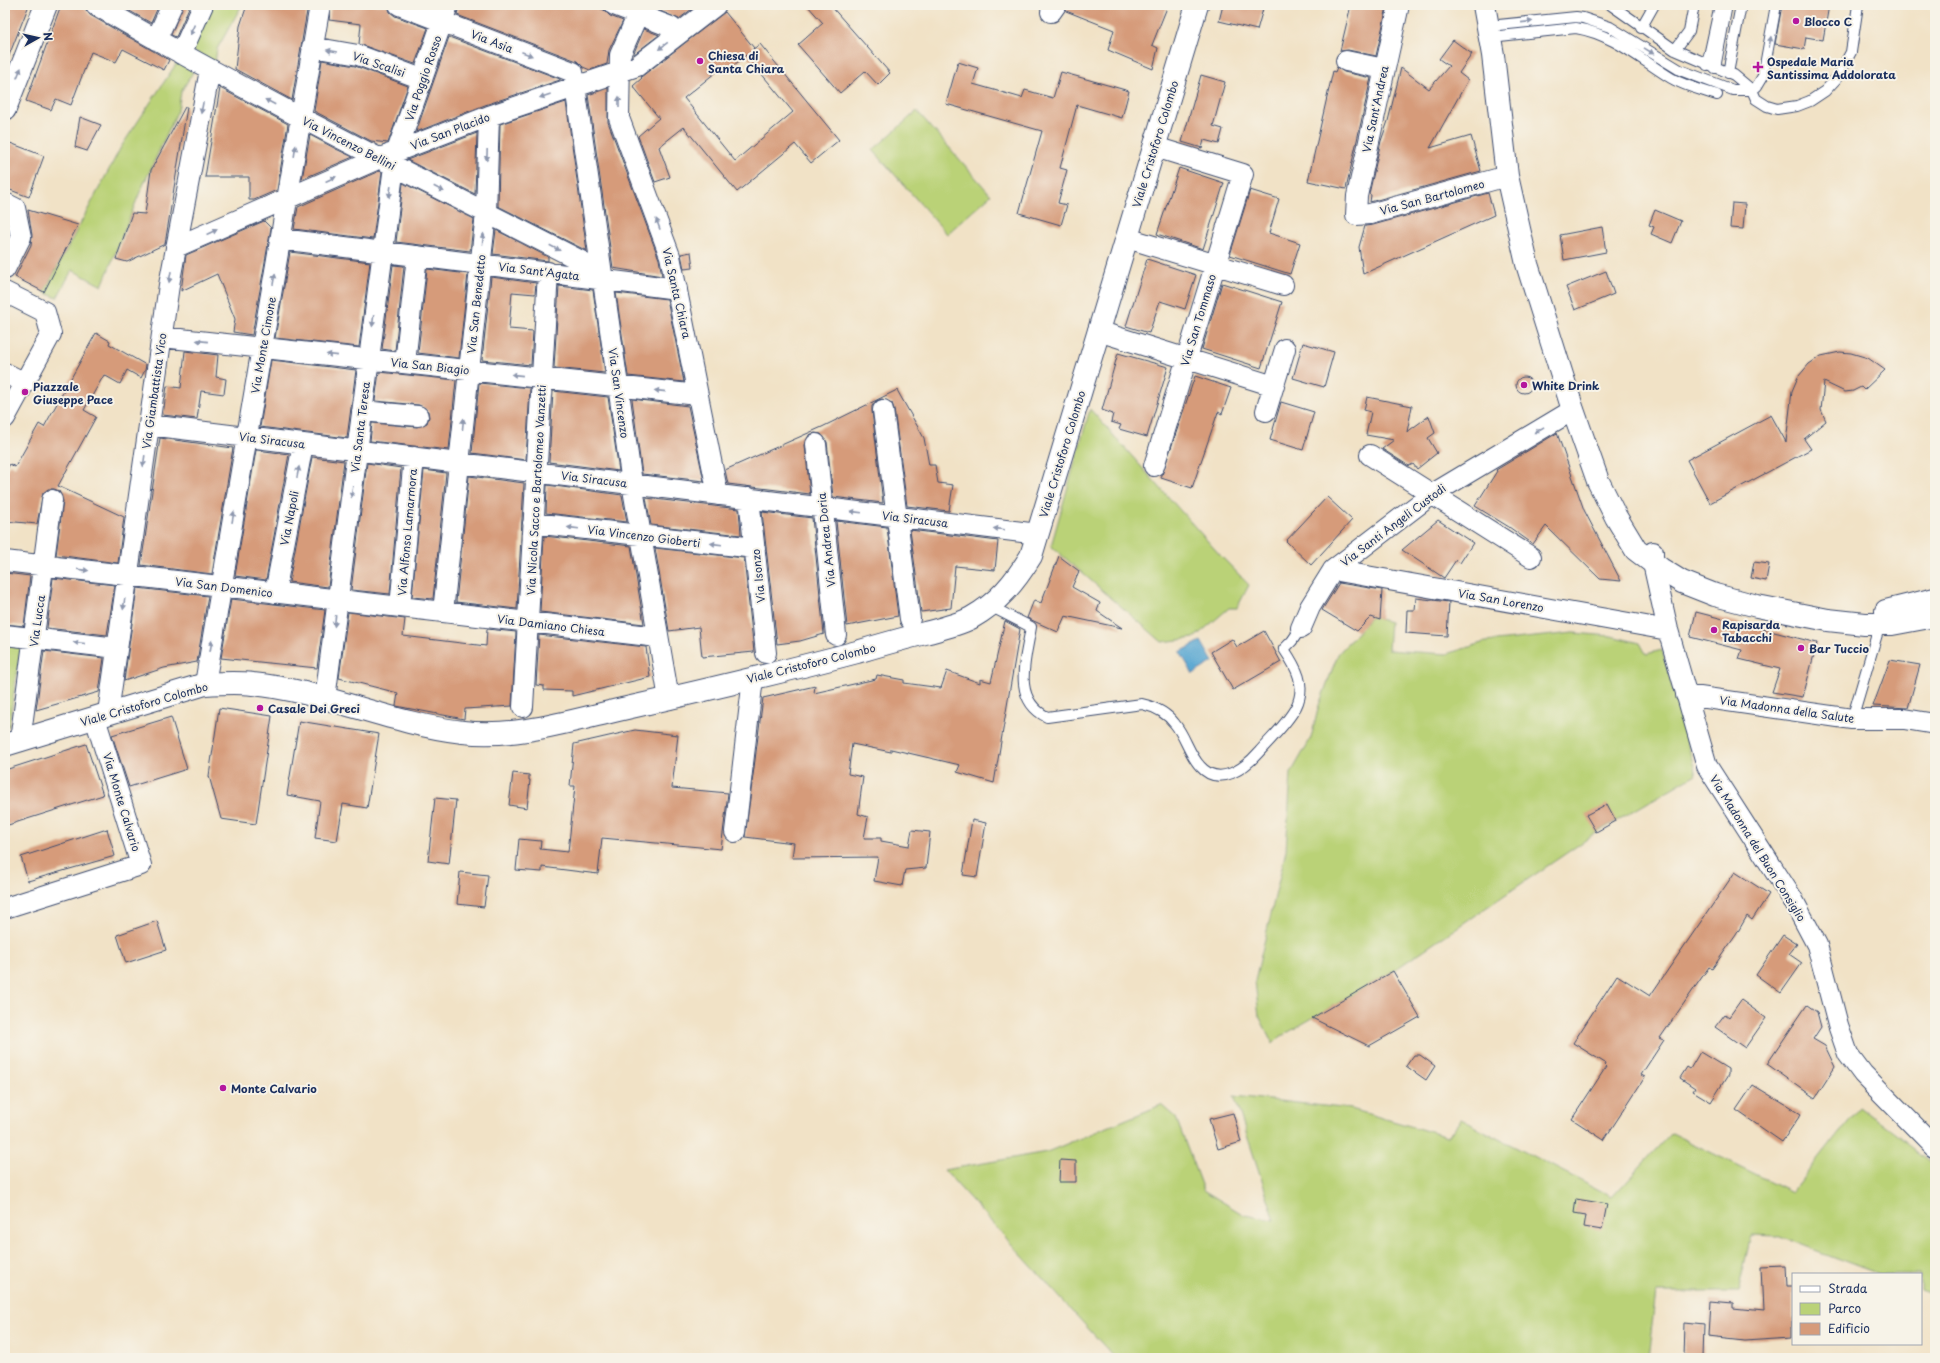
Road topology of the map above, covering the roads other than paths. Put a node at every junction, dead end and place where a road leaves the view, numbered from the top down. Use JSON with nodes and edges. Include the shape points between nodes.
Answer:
{"nodes":[{"id":1,"x":46,"y":5,"type":"edge"},
{"id":2,"x":96,"y":5,"type":"edge"},
{"id":3,"x":172,"y":5,"type":"edge"},
{"id":4,"x":203,"y":5,"type":"edge"},
{"id":5,"x":320,"y":5,"type":"edge"},
{"id":6,"x":399,"y":5,"type":"edge"},
{"id":7,"x":614,"y":5,"type":"edge"},
{"id":8,"x":716,"y":5,"type":"edge"},
{"id":9,"x":1197,"y":5,"type":"edge"},
{"id":10,"x":1399,"y":5,"type":"edge"},
{"id":11,"x":1611,"y":5,"type":"edge"},
{"id":12,"x":1654,"y":5,"type":"edge"},
{"id":13,"x":1694,"y":5,"type":"edge"},
{"id":14,"x":1720,"y":5,"type":"edge"},
{"id":15,"x":1727,"y":5,"type":"edge"},
{"id":16,"x":1741,"y":5,"type":"edge"},
{"id":17,"x":1776,"y":5,"type":"edge"},
{"id":18,"x":1858,"y":5,"type":"edge"},
{"id":19,"x":640,"y":10,"type":"edge"},
{"id":20,"x":445,"y":13,"type":"edge"},
{"id":21,"x":1487,"y":16,"type":"edge"},
{"id":22,"x":671,"y":27,"type":"dead end"},
{"id":23,"x":1641,"y":28,"type":"junction"},
{"id":24,"x":156,"y":40,"type":"junction"},
{"id":25,"x":312,"y":47,"type":"junction"},
{"id":26,"x":1675,"y":50,"type":"junction"},
{"id":27,"x":181,"y":54,"type":"junction"},
{"id":28,"x":1346,"y":61,"type":"dead end"},
{"id":29,"x":1711,"y":66,"type":"junction"},
{"id":30,"x":1384,"y":69,"type":"junction"},
{"id":31,"x":210,"y":70,"type":"junction"},
{"id":32,"x":619,"y":72,"type":"junction"},
{"id":33,"x":1728,"y":73,"type":"junction"},
{"id":34,"x":422,"y":79,"type":"junction"},
{"id":35,"x":574,"y":85,"type":"junction"},
{"id":36,"x":1752,"y":90,"type":"junction"},
{"id":37,"x":1716,"y":95,"type":"dead end"},
{"id":38,"x":5,"y":109,"type":"edge"},
{"id":39,"x":489,"y":116,"type":"junction"},
{"id":40,"x":299,"y":117,"type":"junction"},
{"id":41,"x":1154,"y":147,"type":"junction"},
{"id":42,"x":390,"y":157,"type":"junction"},
{"id":43,"x":1507,"y":176,"type":"junction"},
{"id":44,"x":288,"y":198,"type":"junction"},
{"id":45,"x":5,"y":203,"type":"edge"},
{"id":46,"x":486,"y":212,"type":"junction"},
{"id":47,"x":1356,"y":214,"type":"joint"},
{"id":48,"x":1127,"y":238,"type":"junction"},
{"id":49,"x":281,"y":239,"type":"junction"},
{"id":50,"x":176,"y":247,"type":"junction"},
{"id":51,"x":382,"y":252,"type":"junction"},
{"id":52,"x":417,"y":256,"type":"junction"},
{"id":53,"x":480,"y":264,"type":"junction"},
{"id":54,"x":1215,"y":265,"type":"junction"},
{"id":55,"x":5,"y":269,"type":"edge"},
{"id":56,"x":548,"y":272,"type":"junction"},
{"id":57,"x":602,"y":279,"type":"junction"},
{"id":58,"x":1283,"y":285,"type":"dead end"},
{"id":59,"x":677,"y":289,"type":"junction"},
{"id":60,"x":5,"y":292,"type":"edge"},
{"id":61,"x":1098,"y":331,"type":"junction"},
{"id":62,"x":162,"y":336,"type":"junction"},
{"id":63,"x":262,"y":348,"type":"junction"},
{"id":64,"x":1285,"y":349,"type":"dead end"},
{"id":65,"x":1186,"y":358,"type":"junction"},
{"id":66,"x":368,"y":359,"type":"junction"},
{"id":67,"x":405,"y":363,"type":"junction"},
{"id":68,"x":469,"y":370,"type":"junction"},
{"id":69,"x":5,"y":373,"type":"edge"},
{"id":70,"x":542,"y":378,"type":"junction"},
{"id":71,"x":25,"y":383,"type":"junction"},
{"id":72,"x":618,"y":386,"type":"junction"},
{"id":73,"x":1274,"y":386,"type":"junction"},
{"id":74,"x":698,"y":395,"type":"junction"},
{"id":75,"x":883,"y":410,"type":"dead end"},
{"id":76,"x":1573,"y":410,"type":"junction"},
{"id":77,"x":362,"y":411,"type":"junction"},
{"id":78,"x":1266,"y":412,"type":"dead end"},
{"id":79,"x":418,"y":416,"type":"dead end"},
{"id":80,"x":5,"y":418,"type":"edge"},
{"id":81,"x":149,"y":425,"type":"junction"},
{"id":82,"x":247,"y":437,"type":"junction"},
{"id":83,"x":303,"y":444,"type":"junction"},
{"id":84,"x":816,"y":444,"type":"dead end"},
{"id":85,"x":357,"y":450,"type":"junction"},
{"id":86,"x":1370,"y":455,"type":"dead end"},
{"id":87,"x":414,"y":457,"type":"junction"},
{"id":88,"x":459,"y":462,"type":"junction"},
{"id":89,"x":1154,"y":466,"type":"dead end"},
{"id":90,"x":536,"y":472,"type":"junction"},
{"id":91,"x":632,"y":484,"type":"junction"},
{"id":92,"x":1431,"y":494,"type":"junction"},
{"id":93,"x":718,"y":495,"type":"junction"},
{"id":94,"x":749,"y":498,"type":"junction"},
{"id":95,"x":52,"y":500,"type":"dead end"},
{"id":96,"x":823,"y":508,"type":"junction"},
{"id":97,"x":897,"y":517,"type":"junction"},
{"id":98,"x":533,"y":523,"type":"junction"},
{"id":99,"x":1038,"y":534,"type":"junction"},
{"id":100,"x":641,"y":536,"type":"junction"},
{"id":101,"x":755,"y":548,"type":"junction"},
{"id":102,"x":1653,"y":556,"type":"junction"},
{"id":103,"x":1531,"y":557,"type":"dead end"},
{"id":104,"x":5,"y":561,"type":"edge"},
{"id":105,"x":44,"y":565,"type":"junction"},
{"id":106,"x":1333,"y":570,"type":"junction"},
{"id":107,"x":128,"y":575,"type":"junction"},
{"id":108,"x":222,"y":586,"type":"junction"},
{"id":109,"x":275,"y":592,"type":"junction"},
{"id":110,"x":1935,"y":599,"type":"edge"},
{"id":111,"x":338,"y":600,"type":"junction"},
{"id":112,"x":990,"y":606,"type":"junction"},
{"id":113,"x":400,"y":607,"type":"junction"},
{"id":114,"x":443,"y":612,"type":"junction"},
{"id":115,"x":1935,"y":616,"type":"edge"},
{"id":116,"x":910,"y":619,"type":"dead end"},
{"id":117,"x":528,"y":622,"type":"junction"},
{"id":118,"x":1880,"y":624,"type":"junction"},
{"id":119,"x":1301,"y":628,"type":"joint"},
{"id":120,"x":1668,"y":630,"type":"junction"},
{"id":121,"x":5,"y":635,"type":"edge"},
{"id":122,"x":836,"y":635,"type":"dead end"},
{"id":123,"x":658,"y":637,"type":"junction"},
{"id":124,"x":34,"y":638,"type":"junction"},
{"id":125,"x":117,"y":648,"type":"junction"},
{"id":126,"x":766,"y":653,"type":"dead end"},
{"id":127,"x":753,"y":678,"type":"junction"},
{"id":128,"x":205,"y":684,"type":"junction"},
{"id":129,"x":1686,"y":695,"type":"junction"},
{"id":130,"x":669,"y":699,"type":"junction"},
{"id":131,"x":325,"y":700,"type":"junction"},
{"id":132,"x":523,"y":707,"type":"dead end"},
{"id":133,"x":102,"y":716,"type":"junction"},
{"id":134,"x":1852,"y":719,"type":"junction"},
{"id":135,"x":1935,"y":724,"type":"edge"},
{"id":136,"x":13,"y":743,"type":"edge"},
{"id":137,"x":735,"y":832,"type":"dead end"},
{"id":138,"x":5,"y":908,"type":"edge"},
{"id":139,"x":1935,"y":1147,"type":"edge"}],
"edges":[{"from":38,"to":1,"type":"street","one_way":true},
{"from":2,"to":24,"type":"street","name":"Via Vincenzo Bellini"},
{"from":3,"to":24,"type":"street"},
{"from":4,"to":27,"type":"street","one_way":true},
{"from":5,"to":25,"type":"street","name":"Via Monte Cimone"},
{"from":6,"to":20,"type":"street","name":"Via Asia"},
{"from":7,"to":19,"type":"street"},
{"from":8,"to":32,"type":"street","name":"Via San Placido","one_way":true,"via":[[637,66]]},
{"from":9,"to":41,"type":"street","name":"Viale Cristoforo Colombo"},
{"from":10,"to":30,"type":"street","name":"Via Sant'Andrea"},
{"from":11,"to":23,"type":"lane"},
{"from":12,"to":23,"type":"lane"},
{"from":13,"to":26,"type":"lane","via":[[1689,31]]},
{"from":14,"to":29,"type":"lane"},
{"from":15,"to":29,"type":"lane"},
{"from":16,"to":33,"type":"lane"},
{"from":36,"to":17,"type":"lane","one_way":true,"via":[[1763,76]]},
{"from":18,"to":36,"type":"lane","via":[[1851,52],[1841,72],[1825,91],[1797,106],[1777,109],[1756,99]]},
{"from":19,"to":22,"type":"street"},
{"from":19,"to":32,"type":"street","name":"Via Santa Chiara","via":[[620,55]]},
{"from":20,"to":34,"type":"street","name":"Via Poggio Rosso"},
{"from":20,"to":35,"type":"street","name":"Via Asia","one_way":true,"via":[[573,72]]},
{"from":21,"to":36,"type":"lane","one_way":true,"via":[[1576,17],[1593,20],[1610,27],[1680,70],[1733,90]]},
{"from":21,"to":37,"type":"lane","via":[[1585,29],[1618,42],[1672,79]]},
{"from":21,"to":43,"type":"street"},
{"from":23,"to":26,"type":"lane"},
{"from":24,"to":27,"type":"street","name":"Via Vincenzo Bellini"},
{"from":34,"to":25,"type":"street","name":"Via Scalisi","one_way":true,"via":[[358,55]]},
{"from":25,"to":40,"type":"street","name":"Via Monte Cimone"},
{"from":26,"to":29,"type":"lane"},
{"from":27,"to":31,"type":"street","name":"Via Vincenzo Bellini"},
{"from":28,"to":30,"type":"street"},
{"from":29,"to":33,"type":"lane"},
{"from":30,"to":47,"type":"street","name":"Via Sant'Andrea","via":[[1357,196]]},
{"from":40,"to":31,"type":"street","name":"Via Vincenzo Bellini","one_way":true},
{"from":31,"to":50,"type":"street","name":"Via Giambattista Vico","one_way":true},
{"from":32,"to":35,"type":"street","name":"Via San Placido"},
{"from":59,"to":32,"type":"street","name":"Via Santa Chiara","one_way":true,"via":[[670,256],[619,118]]},
{"from":33,"to":36,"type":"lane"},
{"from":34,"to":42,"type":"street","name":"Via Poggio Rosso"},
{"from":35,"to":39,"type":"street","name":"Via San Placido","one_way":true},
{"from":35,"to":57,"type":"street","name":"Via San Vincenzo"},
{"from":39,"to":42,"type":"street","name":"Via San Placido"},
{"from":39,"to":46,"type":"street","name":"Via San Benedetto","one_way":true},
{"from":40,"to":42,"type":"street","name":"Via Vincenzo Bellini"},
{"from":44,"to":40,"type":"street","name":"Via Monte Cimone","one_way":true},
{"from":41,"to":48,"type":"street","name":"Viale Cristoforo Colombo"},
{"from":41,"to":54,"type":"street","name":"Via San Tommaso","via":[[1243,174]]},
{"from":44,"to":42,"type":"street","name":"Via San Placido","one_way":true},
{"from":42,"to":46,"type":"street","name":"Via Vincenzo Bellini","one_way":true},
{"from":42,"to":51,"type":"street","name":"Via Santa Teresa","one_way":true},
{"from":43,"to":47,"type":"street","name":"Via San Bartolomeo","via":[[1370,214]]},
{"from":43,"to":76,"type":"street","via":[[1527,264]]},
{"from":43,"to":102,"type":"street","via":[[1608,477],[1625,512]]},
{"from":44,"to":49,"type":"street","name":"Via Monte Cimone"},
{"from":50,"to":44,"type":"street","name":"Via San Placido","one_way":true},
{"from":45,"to":55,"type":"street","via":[[15,208],[21,237]]},
{"from":53,"to":46,"type":"street","name":"Via San Benedetto","one_way":true},
{"from":46,"to":57,"type":"street","name":"Via Vincenzo Bellini","one_way":true,"via":[[591,266]]},
{"from":48,"to":54,"type":"street"},
{"from":48,"to":61,"type":"street","name":"Viale Cristoforo Colombo"},
{"from":49,"to":51,"type":"street","name":"Via Sant'Agata"},
{"from":63,"to":49,"type":"street","name":"Via Monte Cimone","one_way":true},
{"from":50,"to":62,"type":"street","name":"Via Giambattista Vico","one_way":true},
{"from":51,"to":52,"type":"street","name":"Via Sant'Agata"},
{"from":51,"to":66,"type":"street","name":"Via Santa Teresa","one_way":true},
{"from":52,"to":53,"type":"street","name":"Via Sant'Agata"},
{"from":52,"to":67,"type":"street"},
{"from":53,"to":56,"type":"street","name":"Via Sant'Agata"},
{"from":53,"to":68,"type":"street","name":"Via San Benedetto"},
{"from":54,"to":58,"type":"street"},
{"from":54,"to":65,"type":"street","name":"Via San Tommaso"},
{"from":56,"to":57,"type":"street","name":"Via Sant'Agata"},
{"from":56,"to":70,"type":"street","name":"Via Nicola Sacco e Bartolomeo Vanzetti"},
{"from":57,"to":59,"type":"street","name":"Via Sant'Agata"},
{"from":57,"to":72,"type":"street","name":"Via San Vincenzo"},
{"from":59,"to":74,"type":"street","name":"Via Santa Chiara"},
{"from":60,"to":71,"type":"street","via":[[45,312],[51,334]]},
{"from":61,"to":65,"type":"street"},
{"from":61,"to":99,"type":"street","name":"Viale Cristoforo Colombo"},
{"from":63,"to":62,"type":"street","name":"Via San Biagio","one_way":true},
{"from":62,"to":81,"type":"street","name":"Via Giambattista Vico"},
{"from":66,"to":63,"type":"street","name":"Via San Biagio","one_way":true},
{"from":63,"to":82,"type":"street","name":"Via Monte Cimone"},
{"from":64,"to":73,"type":"street"},
{"from":65,"to":73,"type":"street"},
{"from":65,"to":89,"type":"street","name":"Via San Tommaso"},
{"from":66,"to":67,"type":"street","name":"Via San Biagio"},
{"from":66,"to":77,"type":"street","name":"Via Santa Teresa"},
{"from":67,"to":68,"type":"street","name":"Via San Biagio"},
{"from":70,"to":68,"type":"street","name":"Via San Biagio","one_way":true},
{"from":88,"to":68,"type":"street","name":"Via San Benedetto","one_way":true},
{"from":69,"to":71,"type":"street"},
{"from":70,"to":72,"type":"street","name":"Via San Biagio"},
{"from":70,"to":90,"type":"street","name":"Via Nicola Sacco e Bartolomeo Vanzetti"},
{"from":71,"to":80,"type":"street"},
{"from":74,"to":72,"type":"street","name":"Via San Biagio","one_way":true},
{"from":72,"to":91,"type":"street","name":"Via San Vincenzo"},
{"from":73,"to":78,"type":"street"},
{"from":74,"to":93,"type":"street","name":"Via Santa Chiara"},
{"from":75,"to":97,"type":"street"},
{"from":76,"to":92,"type":"street","name":"Via Santi Angeli Custodi","one_way":true},
{"from":76,"to":102,"type":"street","via":[[1598,481],[1616,517],[1636,550]]},
{"from":77,"to":79,"type":"street"},
{"from":77,"to":85,"type":"street","name":"Via Santa Teresa"},
{"from":81,"to":82,"type":"street","name":"Via Siracusa"},
{"from":81,"to":107,"type":"street","name":"Via Giambattista Vico","one_way":true},
{"from":82,"to":83,"type":"street","name":"Via Siracusa"},
{"from":108,"to":82,"type":"street","name":"Via Monte Cimone","one_way":true},
{"from":83,"to":85,"type":"street","name":"Via Siracusa"},
{"from":109,"to":83,"type":"street","name":"Via Napoli","one_way":true},
{"from":84,"to":96,"type":"street","name":"Via Andrea Doria"},
{"from":85,"to":87,"type":"street","name":"Via Siracusa"},
{"from":85,"to":111,"type":"street","name":"Via Santa Teresa","one_way":true},
{"from":86,"to":92,"type":"street"},
{"from":87,"to":88,"type":"street","name":"Via Siracusa"},
{"from":87,"to":113,"type":"street","name":"Via Alfonso Lamarmora"},
{"from":88,"to":90,"type":"street","name":"Via Siracusa"},
{"from":88,"to":114,"type":"street","name":"Via San Benedetto"},
{"from":90,"to":91,"type":"street","name":"Via Siracusa"},
{"from":90,"to":98,"type":"street","name":"Via Nicola Sacco e Bartolomeo Vanzetti"},
{"from":91,"to":93,"type":"street","name":"Via Siracusa"},
{"from":91,"to":100,"type":"street","name":"Via San Vincenzo"},
{"from":92,"to":103,"type":"street"},
{"from":92,"to":106,"type":"street","name":"Via Santi Angeli Custodi"},
{"from":93,"to":94,"type":"street","name":"Via Siracusa"},
{"from":94,"to":96,"type":"street","name":"Via Siracusa"},
{"from":94,"to":101,"type":"street","name":"Via Isonzo"},
{"from":95,"to":105,"type":"street","name":"Via Lucca"},
{"from":97,"to":96,"type":"street","name":"Via Siracusa","one_way":true},
{"from":96,"to":122,"type":"street","name":"Via Andrea Doria"},
{"from":99,"to":97,"type":"street","name":"Via Siracusa","one_way":true},
{"from":97,"to":116,"type":"street"},
{"from":100,"to":98,"type":"street","name":"Via Vincenzo Gioberti","one_way":true},
{"from":98,"to":117,"type":"street","name":"Via Nicola Sacco e Bartolomeo Vanzetti"},
{"from":99,"to":112,"type":"street","name":"Viale Cristoforo Colombo","via":[[1031,556],[1018,577]]},
{"from":101,"to":100,"type":"street","name":"Via Vincenzo Gioberti","one_way":true},
{"from":100,"to":123,"type":"street","name":"Via San Vincenzo"},
{"from":101,"to":126,"type":"street","name":"Via Isonzo"},
{"from":102,"to":110,"type":"street","via":[[1721,586],[1830,610],[1867,613],[1896,610]]},
{"from":102,"to":118,"type":"street","via":[[1682,582],[1715,595],[1828,620]]},
{"from":102,"to":120,"type":"street","name":"Via Madonna del Buon Consiglio"},
{"from":104,"to":105,"type":"street","name":"Via San Domenico"},
{"from":105,"to":107,"type":"street","name":"Via San Domenico","one_way":true},
{"from":105,"to":124,"type":"street","name":"Via Lucca"},
{"from":106,"to":119,"type":"street","name":"Via Santi Angeli Custodi","via":[[1310,607]]},
{"from":106,"to":120,"type":"street","name":"Via San Lorenzo"},
{"from":107,"to":108,"type":"street","name":"Via San Domenico"},
{"from":107,"to":125,"type":"street","name":"Via Giambattista Vico","one_way":true},
{"from":108,"to":109,"type":"street","name":"Via San Domenico"},
{"from":128,"to":108,"type":"street","name":"Via Monte Cimone","one_way":true},
{"from":109,"to":111,"type":"street","name":"Via San Domenico"},
{"from":111,"to":113,"type":"street","name":"Via San Domenico"},
{"from":111,"to":131,"type":"street","name":"Via Santa Teresa","one_way":true},
{"from":112,"to":119,"type":"lane","via":[[1031,627],[1023,682],[1025,694],[1038,713],[1047,717],[1142,704],[1152,706],[1165,713],[1176,724],[1199,766],[1219,776],[1240,769],[1250,762],[1292,714],[1302,690],[1301,680],[1284,649]]},
{"from":112,"to":127,"type":"street","name":"Viale Cristoforo Colombo","via":[[968,619],[947,627]]},
{"from":113,"to":114,"type":"street","name":"Via San Domenico"},
{"from":114,"to":117,"type":"street","name":"Via Damiano Chiesa"},
{"from":115,"to":118,"type":"street"},
{"from":117,"to":123,"type":"street","name":"Via Damiano Chiesa"},
{"from":117,"to":132,"type":"street","name":"Via Nicola Sacco e Bartolomeo Vanzetti"},
{"from":118,"to":134,"type":"lane"},
{"from":120,"to":129,"type":"street","name":"Via Madonna del Buon Consiglio"},
{"from":121,"to":124,"type":"street"},
{"from":123,"to":130,"type":"street","name":"Via San Vincenzo"},
{"from":125,"to":124,"type":"street","one_way":true},
{"from":124,"to":136,"type":"street","name":"Via Lucca"},
{"from":125,"to":133,"type":"street","name":"Via Giambattista Vico"},
{"from":127,"to":130,"type":"street","name":"Viale Cristoforo Colombo"},
{"from":127,"to":137,"type":"street"},
{"from":128,"to":131,"type":"street","name":"Viale Cristoforo Colombo","via":[[252,684],[282,688]]},
{"from":128,"to":133,"type":"street","name":"Viale Cristoforo Colombo"},
{"from":129,"to":134,"type":"street","name":"Via Madonna della Salute"},
{"from":129,"to":139,"type":"street","name":"Via Madonna del Buon Consiglio","via":[[1707,766],[1792,898],[1817,945],[1848,1054],[1862,1074]]},
{"from":130,"to":131,"type":"street","name":"Viale Cristoforo Colombo","via":[[522,731],[492,734],[424,725]]},
{"from":133,"to":136,"type":"street","name":"Viale Cristoforo Colombo"},
{"from":133,"to":138,"type":"street","name":"Via Monte Calvario","via":[[141,866]]},
{"from":134,"to":135,"type":"street","name":"Via Madonna della Salute","via":[[1905,719]]}]}
